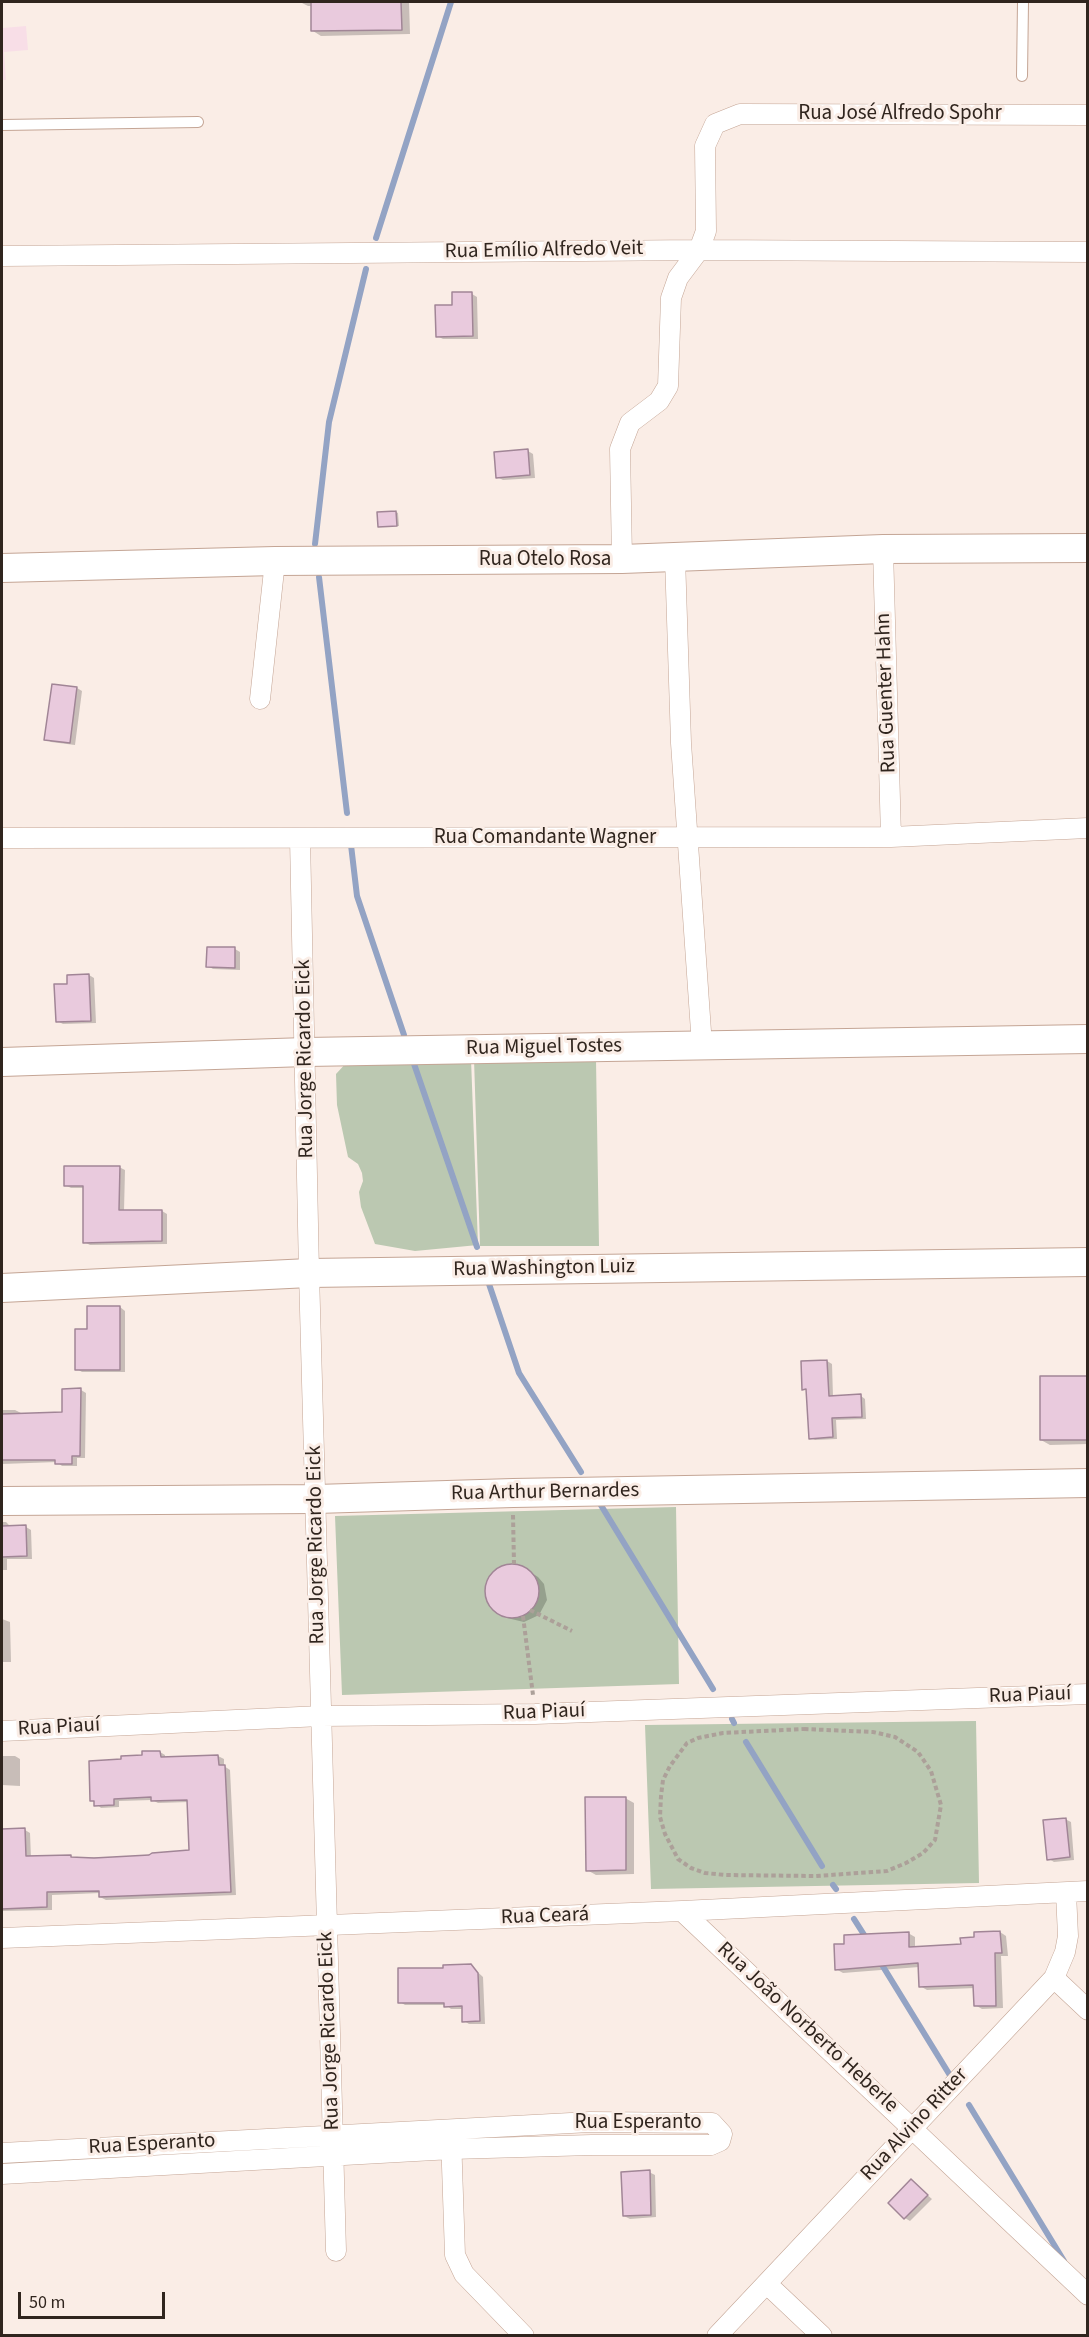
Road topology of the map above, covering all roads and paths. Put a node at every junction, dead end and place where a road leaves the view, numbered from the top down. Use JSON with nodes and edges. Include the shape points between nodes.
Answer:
{"nodes":[{"id":1,"x":1023,"y":2,"type":"edge"},
{"id":2,"x":1022,"y":75,"type":"dead end"},
{"id":3,"x":1088,"y":115,"type":"edge"},
{"id":4,"x":198,"y":122,"type":"dead end"},
{"id":5,"x":2,"y":125,"type":"edge"},
{"id":6,"x":699,"y":250,"type":"junction"},
{"id":7,"x":1088,"y":252,"type":"edge"},
{"id":8,"x":2,"y":256,"type":"edge"},
{"id":9,"x":1088,"y":548,"type":"edge"},
{"id":10,"x":883,"y":549,"type":"junction"},
{"id":11,"x":675,"y":556,"type":"junction"},
{"id":12,"x":622,"y":559,"type":"junction"},
{"id":13,"x":275,"y":561,"type":"junction"},
{"id":14,"x":2,"y":568,"type":"edge"},
{"id":15,"x":260,"y":699,"type":"dead end"},
{"id":16,"x":1088,"y":828,"type":"edge"},
{"id":17,"x":891,"y":837,"type":"junction"},
{"id":18,"x":2,"y":838,"type":"edge"},
{"id":19,"x":300,"y":838,"type":"junction"},
{"id":20,"x":686,"y":838,"type":"junction"},
{"id":21,"x":1088,"y":1040,"type":"edge"},
{"id":22,"x":702,"y":1046,"type":"junction"},
{"id":23,"x":306,"y":1052,"type":"junction"},
{"id":24,"x":2,"y":1062,"type":"edge"},
{"id":25,"x":1088,"y":1262,"type":"edge"},
{"id":26,"x":309,"y":1273,"type":"junction"},
{"id":27,"x":2,"y":1288,"type":"edge"},
{"id":28,"x":1088,"y":1483,"type":"edge"},
{"id":29,"x":513,"y":1493,"type":"junction"},
{"id":30,"x":316,"y":1499,"type":"junction"},
{"id":31,"x":2,"y":1502,"type":"edge"},
{"id":32,"x":514,"y":1564,"type":"dead end"},
{"id":33,"x":530,"y":1611,"type":"dead end"},
{"id":34,"x":523,"y":1616,"type":"dead end"},
{"id":35,"x":572,"y":1631,"type":"dead end"},
{"id":36,"x":1088,"y":1694,"type":"edge"},
{"id":37,"x":535,"y":1714,"type":"junction"},
{"id":38,"x":321,"y":1716,"type":"junction"},
{"id":39,"x":804,"y":1729,"type":"joint"},
{"id":40,"x":2,"y":1731,"type":"edge"},
{"id":41,"x":1088,"y":1891,"type":"edge"},
{"id":42,"x":1066,"y":1893,"type":"junction"},
{"id":43,"x":682,"y":1911,"type":"junction"},
{"id":44,"x":327,"y":1925,"type":"junction"},
{"id":45,"x":2,"y":1938,"type":"edge"},
{"id":46,"x":1054,"y":1978,"type":"junction"},
{"id":47,"x":1088,"y":2010,"type":"edge"},
{"id":48,"x":590,"y":2122,"type":"junction"},
{"id":49,"x":912,"y":2127,"type":"junction"},
{"id":50,"x":333,"y":2135,"type":"junction"},
{"id":51,"x":451,"y":2139,"type":"junction"},
{"id":52,"x":592,"y":2145,"type":"junction"},
{"id":53,"x":2,"y":2153,"type":"edge"},
{"id":54,"x":334,"y":2155,"type":"junction"},
{"id":55,"x":132,"y":2157,"type":"junction"},
{"id":56,"x":2,"y":2174,"type":"edge"},
{"id":57,"x":336,"y":2251,"type":"dead end"},
{"id":58,"x":767,"y":2284,"type":"junction"},
{"id":59,"x":1088,"y":2295,"type":"edge"},
{"id":60,"x":524,"y":2336,"type":"edge"},
{"id":61,"x":717,"y":2336,"type":"edge"},
{"id":62,"x":822,"y":2336,"type":"edge"}],
"edges":[{"from":1,"to":2,"type":"lane"},
{"from":3,"to":6,"type":"street","name":"Rua José Alfredo Spohr","via":[[740,114],[715,124],[705,146],[706,231]]},
{"from":4,"to":5,"type":"lane"},
{"from":6,"to":7,"type":"street","name":"Rua Emílio Alfredo Veit"},
{"from":6,"to":8,"type":"street","name":"Rua Emílio Alfredo Veit"},
{"from":6,"to":12,"type":"street","via":[[678,278],[671,298],[668,386],[659,401],[630,423],[620,448]]},
{"from":9,"to":10,"type":"street","name":"Rua Otelo Rosa"},
{"from":10,"to":11,"type":"street","name":"Rua Otelo Rosa"},
{"from":10,"to":17,"type":"street","name":"Rua Guenter Hahn"},
{"from":11,"to":12,"type":"street","name":"Rua Otelo Rosa"},
{"from":11,"to":20,"type":"street"},
{"from":12,"to":13,"type":"street","name":"Rua Otelo Rosa"},
{"from":13,"to":14,"type":"street","name":"Rua Otelo Rosa"},
{"from":13,"to":15,"type":"street"},
{"from":16,"to":17,"type":"street","name":"Rua Comandante Wagner"},
{"from":17,"to":20,"type":"street","name":"Rua Comandante Wagner"},
{"from":18,"to":19,"type":"street","name":"Rua Comandante Wagner"},
{"from":19,"to":20,"type":"street","name":"Rua Comandante Wagner"},
{"from":19,"to":23,"type":"street","name":"Rua Jorge Ricardo Eick"},
{"from":20,"to":22,"type":"street"},
{"from":21,"to":22,"type":"street","name":"Rua Miguel Tostes"},
{"from":22,"to":23,"type":"street","name":"Rua Miguel Tostes"},
{"from":23,"to":24,"type":"street","name":"Rua Miguel Tostes"},
{"from":23,"to":26,"type":"street","name":"Rua Jorge Ricardo Eick"},
{"from":25,"to":26,"type":"street","name":"Rua Washington Luiz"},
{"from":26,"to":27,"type":"street","name":"Rua Washington Luiz"},
{"from":26,"to":30,"type":"street","name":"Rua Jorge Ricardo Eick"},
{"from":28,"to":29,"type":"street","name":"Rua Arthur Bernardes"},
{"from":29,"to":30,"type":"street","name":"Rua Arthur Bernardes"},
{"from":29,"to":32,"type":"path"},
{"from":30,"to":31,"type":"street","name":"Rua Arthur Bernardes"},
{"from":30,"to":38,"type":"street","name":"Rua Jorge Ricardo Eick"},
{"from":33,"to":35,"type":"path"},
{"from":34,"to":37,"type":"path"},
{"from":36,"to":37,"type":"street","name":"Rua Piauí"},
{"from":37,"to":38,"type":"street","name":"Rua Piauí"},
{"from":38,"to":40,"type":"street","name":"Rua Piauí"},
{"from":38,"to":44,"type":"street","name":"Rua Jorge Ricardo Eick"},
{"from":39,"to":39,"type":"path","via":[[873,1732],[895,1737],[918,1752],[932,1771],[941,1805],[934,1840],[922,1853],[887,1871],[816,1876],[725,1875],[698,1870],[678,1859],[660,1817],[661,1796],[663,1780],[687,1743],[723,1733]]},
{"from":41,"to":42,"type":"street","name":"Rua Ceará"},
{"from":42,"to":43,"type":"street","name":"Rua Ceará"},
{"from":42,"to":46,"type":"street","name":"Rua Alvino Ritter","via":[[1068,1936]]},
{"from":43,"to":44,"type":"street","name":"Rua Ceará"},
{"from":43,"to":49,"type":"street","name":"Rua João Norberto Heberle"},
{"from":44,"to":45,"type":"street","name":"Rua Ceará"},
{"from":44,"to":50,"type":"street","name":"Rua Jorge Ricardo Eick"},
{"from":46,"to":47,"type":"street"},
{"from":46,"to":49,"type":"street","name":"Rua Alvino Ritter"},
{"from":48,"to":51,"type":"street","name":"Rua Esperanto"},
{"from":48,"to":52,"type":"street"},
{"from":48,"to":52,"type":"street","name":"Rua Esperanto","via":[[712,2123],[722,2134],[720,2141],[711,2145]]},
{"from":49,"to":58,"type":"street","name":"Rua Alvino Ritter"},
{"from":49,"to":59,"type":"street","name":"Rua João Norberto Heberle"},
{"from":50,"to":51,"type":"street","name":"Rua Esperanto"},
{"from":50,"to":54,"type":"street","name":"Rua Jorge Ricardo Eick"},
{"from":50,"to":55,"type":"street","name":"Rua Esperanto"},
{"from":51,"to":52,"type":"street","name":"Rua Esperanto"},
{"from":51,"to":54,"type":"street","name":"Rua Esperanto"},
{"from":51,"to":60,"type":"street","via":[[455,2255],[464,2274]]},
{"from":53,"to":55,"type":"street","name":"Rua Esperanto"},
{"from":54,"to":55,"type":"street","name":"Rua Esperanto"},
{"from":54,"to":57,"type":"street","name":"Rua Jorge Ricardo Eick"},
{"from":55,"to":56,"type":"street","name":"Rua Esperanto"},
{"from":58,"to":61,"type":"street","name":"Rua Alvino Ritter"},
{"from":58,"to":62,"type":"street"}]}
